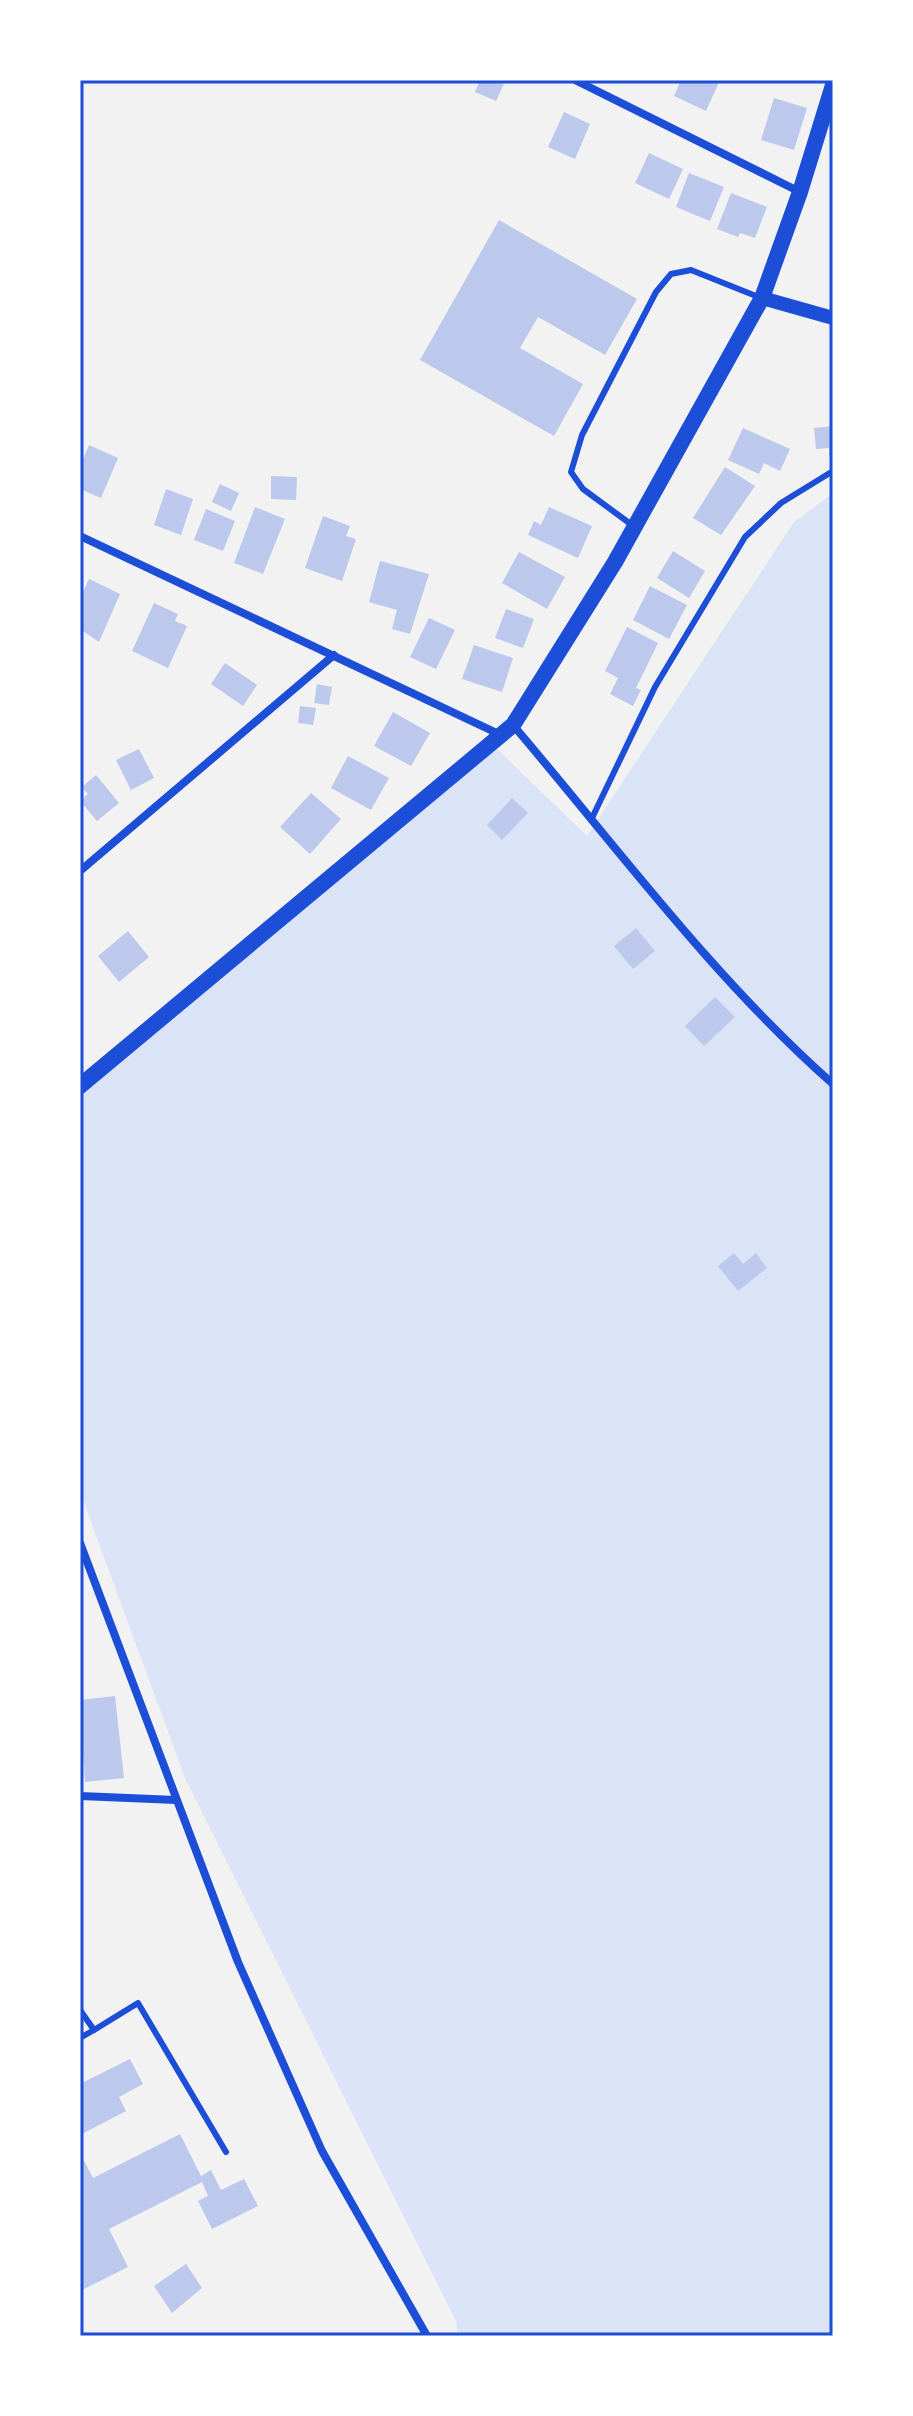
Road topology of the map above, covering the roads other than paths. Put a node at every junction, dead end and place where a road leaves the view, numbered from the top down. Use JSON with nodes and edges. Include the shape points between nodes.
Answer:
{"nodes":[{"id":1,"x":575,"y":80,"type":"edge"},
{"id":2,"x":833,"y":85,"type":"edge"},
{"id":3,"x":800,"y":192,"type":"junction"},
{"id":4,"x":762,"y":298,"type":"junction"},
{"id":5,"x":833,"y":318,"type":"edge"},
{"id":6,"x":833,"y":471,"type":"edge"},
{"id":7,"x":635,"y":527,"type":"junction"},
{"id":8,"x":80,"y":536,"type":"edge"},
{"id":9,"x":334,"y":655,"type":"junction"},
{"id":10,"x":508,"y":730,"type":"junction"},
{"id":11,"x":592,"y":818,"type":"junction"},
{"id":12,"x":80,"y":871,"type":"edge"},
{"id":13,"x":833,"y":1084,"type":"edge"},
{"id":14,"x":80,"y":1086,"type":"edge"},
{"id":15,"x":80,"y":1543,"type":"edge"},
{"id":16,"x":80,"y":1796,"type":"edge"},
{"id":17,"x":176,"y":1800,"type":"junction"},
{"id":18,"x":80,"y":2010,"type":"edge"},
{"id":19,"x":94,"y":2030,"type":"junction"},
{"id":20,"x":80,"y":2038,"type":"edge"},
{"id":21,"x":226,"y":2152,"type":"dead end"},
{"id":22,"x":427,"y":2336,"type":"edge"}],
"edges":[{"from":1,"to":3,"type":"street"},
{"from":2,"to":3,"type":"main road"},
{"from":3,"to":4,"type":"main road"},
{"from":4,"to":5,"type":"street"},
{"from":4,"to":7,"type":"main road"},
{"from":4,"to":7,"type":"lane","via":[[691,270],[671,274],[656,292],[582,435],[571,472],[583,489]]},
{"from":6,"to":11,"type":"lane","via":[[781,503],[745,537],[655,687]]},
{"from":7,"to":10,"type":"main road"},
{"from":8,"to":9,"type":"street"},
{"from":9,"to":10,"type":"street"},
{"from":9,"to":12,"type":"street"},
{"from":10,"to":11,"type":"street"},
{"from":10,"to":14,"type":"main road"},
{"from":11,"to":13,"type":"street","via":[[648,890]]},
{"from":15,"to":17,"type":"street"},
{"from":16,"to":17,"type":"street"},
{"from":17,"to":22,"type":"street","via":[[238,1962],[322,2151]]},
{"from":18,"to":19,"type":"lane"},
{"from":19,"to":20,"type":"lane"},
{"from":19,"to":21,"type":"lane","via":[[138,2003]]}]}
